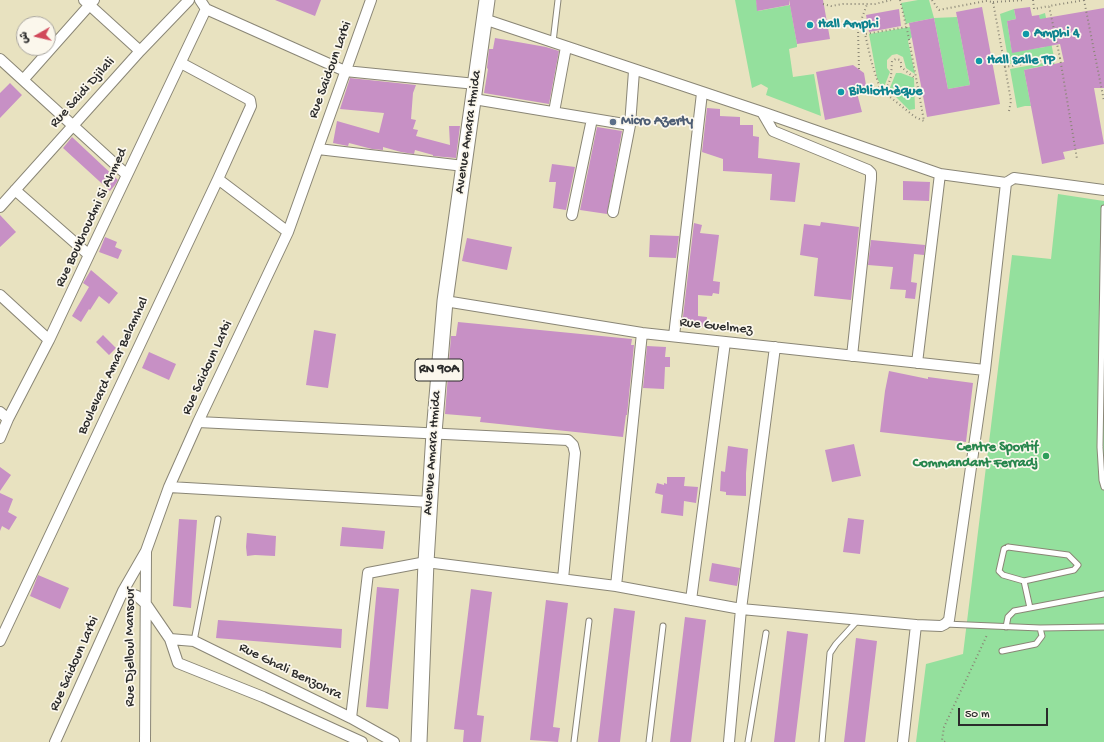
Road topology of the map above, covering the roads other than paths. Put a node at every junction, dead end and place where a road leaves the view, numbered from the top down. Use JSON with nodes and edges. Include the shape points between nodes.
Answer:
{"nodes":[{"id":1,"x":189,"y":0,"type":"edge"},
{"id":2,"x":371,"y":0,"type":"edge"},
{"id":3,"x":487,"y":0,"type":"edge"},
{"id":4,"x":558,"y":0,"type":"edge"},
{"id":5,"x":89,"y":2,"type":"edge"},
{"id":6,"x":203,"y":4,"type":"edge"},
{"id":7,"x":484,"y":19,"type":"junction"},
{"id":8,"x":553,"y":42,"type":"junction"},
{"id":9,"x":566,"y":47,"type":"junction"},
{"id":10,"x":140,"y":51,"type":"junction"},
{"id":11,"x":0,"y":58,"type":"edge"},
{"id":12,"x":181,"y":63,"type":"junction"},
{"id":13,"x":345,"y":71,"type":"junction"},
{"id":14,"x":634,"y":71,"type":"junction"},
{"id":15,"x":24,"y":80,"type":"junction"},
{"id":16,"x":476,"y":84,"type":"junction"},
{"id":17,"x":702,"y":93,"type":"junction"},
{"id":18,"x":474,"y":99,"type":"junction"},
{"id":19,"x":554,"y":112,"type":"junction"},
{"id":20,"x":762,"y":112,"type":"junction"},
{"id":21,"x":592,"y":119,"type":"junction"},
{"id":22,"x":630,"y":125,"type":"junction"},
{"id":23,"x":73,"y":126,"type":"junction"},
{"id":24,"x":318,"y":149,"type":"junction"},
{"id":25,"x":464,"y":166,"type":"junction"},
{"id":26,"x":940,"y":174,"type":"junction"},
{"id":27,"x":128,"y":175,"type":"junction"},
{"id":28,"x":218,"y":179,"type":"junction"},
{"id":29,"x":1006,"y":183,"type":"junction"},
{"id":30,"x":15,"y":190,"type":"junction"},
{"id":31,"x":1104,"y":190,"type":"edge"},
{"id":32,"x":0,"y":207,"type":"edge"},
{"id":33,"x":1104,"y":208,"type":"edge"},
{"id":34,"x":614,"y":212,"type":"dead end"},
{"id":35,"x":572,"y":215,"type":"dead end"},
{"id":36,"x":288,"y":232,"type":"junction"},
{"id":37,"x":89,"y":255,"type":"junction"},
{"id":38,"x":0,"y":295,"type":"edge"},
{"id":39,"x":445,"y":301,"type":"junction"},
{"id":40,"x":642,"y":333,"type":"junction"},
{"id":41,"x":674,"y":336,"type":"junction"},
{"id":42,"x":49,"y":340,"type":"junction"},
{"id":43,"x":725,"y":342,"type":"junction"},
{"id":44,"x":775,"y":347,"type":"junction"},
{"id":45,"x":852,"y":356,"type":"junction"},
{"id":46,"x":917,"y":363,"type":"junction"},
{"id":47,"x":985,"y":370,"type":"junction"},
{"id":48,"x":1104,"y":382,"type":"edge"},
{"id":49,"x":1101,"y":388,"type":"junction"},
{"id":50,"x":0,"y":412,"type":"edge"},
{"id":51,"x":8,"y":419,"type":"junction"},
{"id":52,"x":198,"y":422,"type":"junction"},
{"id":53,"x":434,"y":433,"type":"junction"},
{"id":54,"x":0,"y":438,"type":"edge"},
{"id":55,"x":169,"y":487,"type":"junction"},
{"id":56,"x":1104,"y":487,"type":"edge"},
{"id":57,"x":430,"y":502,"type":"junction"},
{"id":58,"x":218,"y":519,"type":"dead end"},
{"id":59,"x":146,"y":551,"type":"junction"},
{"id":60,"x":426,"y":562,"type":"junction"},
{"id":61,"x":563,"y":579,"type":"junction"},
{"id":62,"x":1024,"y":581,"type":"junction"},
{"id":63,"x":616,"y":586,"type":"junction"},
{"id":64,"x":124,"y":592,"type":"junction"},
{"id":65,"x":1104,"y":594,"type":"edge"},
{"id":66,"x":691,"y":600,"type":"junction"},
{"id":67,"x":146,"y":604,"type":"junction"},
{"id":68,"x":1030,"y":608,"type":"junction"},
{"id":69,"x":741,"y":609,"type":"junction"},
{"id":70,"x":858,"y":620,"type":"junction"},
{"id":71,"x":589,"y":621,"type":"dead end"},
{"id":72,"x":945,"y":624,"type":"junction"},
{"id":73,"x":916,"y":625,"type":"junction"},
{"id":74,"x":662,"y":626,"type":"dead end"},
{"id":75,"x":1006,"y":627,"type":"junction"},
{"id":76,"x":1104,"y":627,"type":"edge"},
{"id":77,"x":1040,"y":628,"type":"junction"},
{"id":78,"x":766,"y":633,"type":"dead end"},
{"id":79,"x":170,"y":639,"type":"junction"},
{"id":80,"x":0,"y":641,"type":"edge"},
{"id":81,"x":194,"y":641,"type":"junction"},
{"id":82,"x":1002,"y":651,"type":"dead end"},
{"id":83,"x":351,"y":718,"type":"junction"},
{"id":84,"x":55,"y":742,"type":"edge"},
{"id":85,"x":145,"y":742,"type":"edge"},
{"id":86,"x":362,"y":742,"type":"edge"},
{"id":87,"x":394,"y":742,"type":"edge"},
{"id":88,"x":418,"y":742,"type":"edge"},
{"id":89,"x":574,"y":742,"type":"edge"},
{"id":90,"x":649,"y":742,"type":"edge"},
{"id":91,"x":729,"y":742,"type":"edge"},
{"id":92,"x":748,"y":742,"type":"edge"},
{"id":93,"x":822,"y":742,"type":"edge"},
{"id":94,"x":903,"y":742,"type":"edge"}],
"edges":[{"from":1,"to":10,"type":"street","name":"Rue Saidi Djilali"},
{"from":2,"to":13,"type":"street","name":"Rue Saidoun Larbi"},
{"from":3,"to":7,"type":"main road","name":"Avenue Amara Hmida","number":"RN 90A"},
{"from":4,"to":8,"type":"lane"},
{"from":5,"to":10,"type":"street"},
{"from":5,"to":15,"type":"street"},
{"from":6,"to":12,"type":"street","name":"Rue Boukhoudmi Si Ahmed"},
{"from":6,"to":13,"type":"street"},
{"from":7,"to":8,"type":"street"},
{"from":7,"to":16,"type":"main road","name":"Avenue Amara Hmida","number":"RN 90A"},
{"from":8,"to":9,"type":"street"},
{"from":9,"to":14,"type":"street"},
{"from":9,"to":19,"type":"street"},
{"from":10,"to":23,"type":"street","name":"Rue Saidi Djilali"},
{"from":11,"to":15,"type":"street"},
{"from":12,"to":27,"type":"street","name":"Rue Boukhoudmi Si Ahmed"},
{"from":12,"to":28,"type":"street","name":"Boulevard Amar Belamhal","via":[[251,102]]},
{"from":13,"to":16,"type":"street"},
{"from":13,"to":24,"type":"street","name":"Rue Saidoun Larbi"},
{"from":14,"to":17,"type":"street"},
{"from":14,"to":22,"type":"street"},
{"from":15,"to":23,"type":"street"},
{"from":16,"to":18,"type":"main road","name":"Avenue Amara Hmida","number":"RN 90A"},
{"from":17,"to":20,"type":"street"},
{"from":17,"to":41,"type":"street"},
{"from":18,"to":19,"type":"street"},
{"from":18,"to":25,"type":"main road","name":"Avenue Amara Hmida","number":"RN 90A"},
{"from":19,"to":21,"type":"street"},
{"from":20,"to":26,"type":"street"},
{"from":20,"to":45,"type":"street","via":[[773,131],[870,173]]},
{"from":21,"to":22,"type":"street"},
{"from":21,"to":35,"type":"street"},
{"from":22,"to":34,"type":"street"},
{"from":23,"to":27,"type":"street"},
{"from":23,"to":30,"type":"street","name":"Rue Saidi Djilali"},
{"from":24,"to":25,"type":"street"},
{"from":24,"to":36,"type":"street","name":"Rue Saidoun Larbi"},
{"from":25,"to":39,"type":"main road","name":"Avenue Amara Hmida","number":"RN 90A"},
{"from":26,"to":29,"type":"street"},
{"from":26,"to":46,"type":"street"},
{"from":27,"to":37,"type":"street","name":"Rue Boukhoudmi Si Ahmed"},
{"from":28,"to":36,"type":"street"},
{"from":28,"to":80,"type":"street","name":"Boulevard Amar Belamhal"},
{"from":29,"to":31,"type":"street","via":[[1014,178]]},
{"from":29,"to":47,"type":"street"},
{"from":30,"to":32,"type":"street","name":"Rue Saidi Djilali"},
{"from":30,"to":37,"type":"street"},
{"from":33,"to":49,"type":"lane"},
{"from":36,"to":52,"type":"street","name":"Rue Saidoun Larbi"},
{"from":37,"to":42,"type":"street","name":"Rue Boukhoudmi Si Ahmed"},
{"from":38,"to":42,"type":"street"},
{"from":39,"to":40,"type":"street","name":"Rue Guelmez"},
{"from":39,"to":53,"type":"main road","name":"Avenue Amara Hmida","number":"RN 90A"},
{"from":40,"to":41,"type":"street","name":"Rue Guelmez"},
{"from":40,"to":63,"type":"street"},
{"from":41,"to":43,"type":"street","name":"Rue Guelmez"},
{"from":42,"to":51,"type":"street","name":"Rue Boukhoudmi Si Ahmed"},
{"from":43,"to":44,"type":"street","name":"Rue Guelmez"},
{"from":43,"to":66,"type":"street"},
{"from":44,"to":45,"type":"street","name":"Rue Guelmez"},
{"from":44,"to":69,"type":"street"},
{"from":45,"to":46,"type":"street","name":"Rue Guelmez"},
{"from":46,"to":47,"type":"street","name":"Rue Guelmez"},
{"from":47,"to":72,"type":"street","via":[[949,620]]},
{"from":48,"to":49,"type":"lane"},
{"from":49,"to":56,"type":"lane","via":[[1100,447]]},
{"from":50,"to":51,"type":"street"},
{"from":51,"to":54,"type":"street","name":"Rue Boukhoudmi Si Ahmed"},
{"from":52,"to":53,"type":"street"},
{"from":52,"to":55,"type":"street","name":"Rue Saidoun Larbi"},
{"from":53,"to":57,"type":"main road","name":"Avenue Amara Hmida","number":"RN 90A"},
{"from":53,"to":61,"type":"street","via":[[568,440],[573,445],[575,454]]},
{"from":55,"to":57,"type":"street"},
{"from":55,"to":59,"type":"street","name":"Rue Saidoun Larbi"},
{"from":57,"to":60,"type":"main road","name":"Avenue Amara Hmida","number":"RN 90A"},
{"from":58,"to":81,"type":"lane"},
{"from":59,"to":64,"type":"street","name":"Rue Saidoun Larbi"},
{"from":59,"to":67,"type":"street","name":"Rue Djelloul Mansour"},
{"from":60,"to":61,"type":"street"},
{"from":60,"to":83,"type":"street","via":[[368,574]]},
{"from":60,"to":88,"type":"main road","name":"Avenue Amara Hmida","number":"RN 90A"},
{"from":61,"to":63,"type":"street"},
{"from":62,"to":62,"type":"lane","via":[[1003,575],[1000,571],[1004,549],[1008,547],[1068,554],[1078,565],[1074,570]]},
{"from":62,"to":68,"type":"lane"},
{"from":63,"to":66,"type":"street"},
{"from":64,"to":67,"type":"street","via":[[137,596]]},
{"from":64,"to":84,"type":"street","name":"Rue Saidoun Larbi"},
{"from":65,"to":68,"type":"lane"},
{"from":66,"to":69,"type":"street"},
{"from":67,"to":79,"type":"street"},
{"from":67,"to":85,"type":"street","name":"Rue Djelloul Mansour"},
{"from":68,"to":75,"type":"lane","via":[[1014,611],[1008,617]]},
{"from":69,"to":70,"type":"street"},
{"from":69,"to":91,"type":"street"},
{"from":70,"to":73,"type":"street"},
{"from":70,"to":93,"type":"lane","via":[[830,653]]},
{"from":71,"to":89,"type":"lane"},
{"from":72,"to":73,"type":"street"},
{"from":72,"to":75,"type":"lane"},
{"from":73,"to":94,"type":"street"},
{"from":74,"to":90,"type":"lane"},
{"from":75,"to":77,"type":"lane"},
{"from":76,"to":77,"type":"lane"},
{"from":77,"to":82,"type":"lane","via":[[1042,636],[1036,644]]},
{"from":78,"to":92,"type":"lane"},
{"from":79,"to":81,"type":"street","name":"Rue Ghali Benzohra"},
{"from":79,"to":86,"type":"street","via":[[178,663],[263,697]]},
{"from":81,"to":83,"type":"street","name":"Rue Ghali Benzohra"},
{"from":83,"to":87,"type":"street","name":"Rue Ghali Benzohra"}]}
